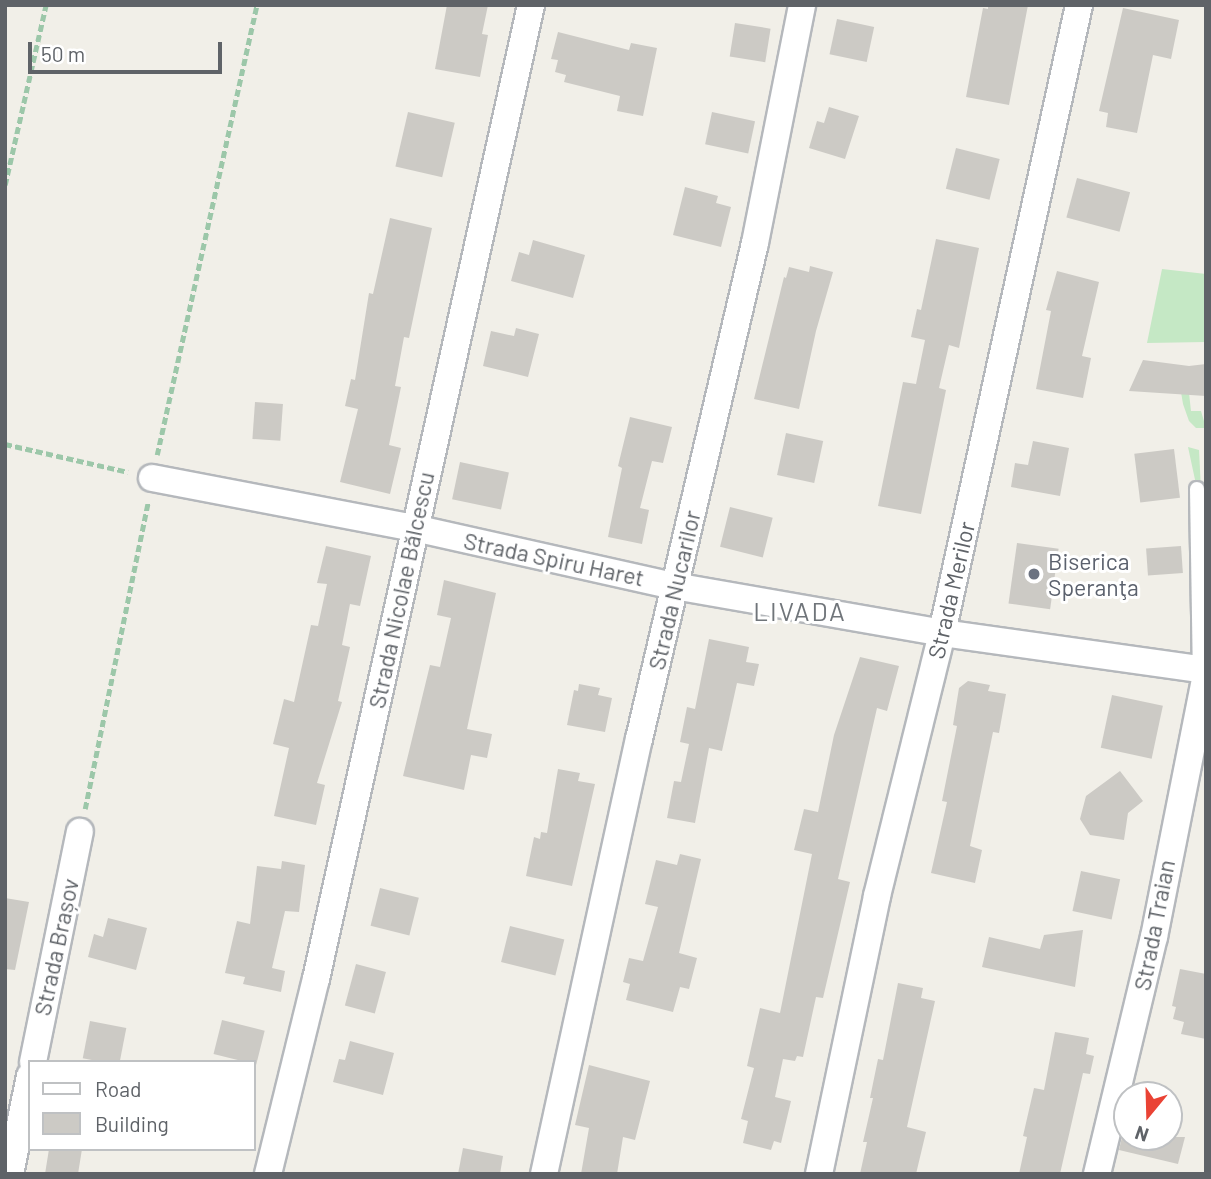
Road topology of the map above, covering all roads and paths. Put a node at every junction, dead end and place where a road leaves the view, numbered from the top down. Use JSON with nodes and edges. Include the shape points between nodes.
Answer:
{"nodes":[{"id":1,"x":46,"y":5,"type":"edge"},
{"id":2,"x":257,"y":5,"type":"edge"},
{"id":3,"x":531,"y":5,"type":"edge"},
{"id":4,"x":802,"y":5,"type":"edge"},
{"id":5,"x":1079,"y":5,"type":"edge"},
{"id":6,"x":5,"y":185,"type":"edge"},
{"id":7,"x":5,"y":444,"type":"edge"},
{"id":8,"x":152,"y":478,"type":"junction"},
{"id":9,"x":1196,"y":489,"type":"dead end"},
{"id":10,"x":414,"y":528,"type":"junction"},
{"id":11,"x":674,"y":586,"type":"junction"},
{"id":12,"x":942,"y":633,"type":"junction"},
{"id":13,"x":1204,"y":672,"type":"edge"},
{"id":14,"x":80,"y":832,"type":"joint"},
{"id":15,"x":33,"y":1060,"type":"edge"},
{"id":16,"x":28,"y":1086,"type":"edge"},
{"id":17,"x":10,"y":1174,"type":"edge"},
{"id":18,"x":268,"y":1174,"type":"edge"},
{"id":19,"x":544,"y":1174,"type":"edge"},
{"id":20,"x":818,"y":1174,"type":"edge"},
{"id":21,"x":1097,"y":1174,"type":"edge"}],
"edges":[{"from":1,"to":6,"type":"path"},
{"from":2,"to":8,"type":"path"},
{"from":3,"to":10,"type":"street","name":"Strada Nicolae Bălcescu"},
{"from":4,"to":11,"type":"street","name":"Strada Nucarilor","via":[[755,243]]},
{"from":5,"to":12,"type":"street","name":"Strada Merilor"},
{"from":7,"to":8,"type":"path"},
{"from":8,"to":10,"type":"street","name":"Strada Spiru Haret"},
{"from":8,"to":14,"type":"path"},
{"from":9,"to":13,"type":"lane"},
{"from":10,"to":11,"type":"street","name":"Strada Spiru Haret"},
{"from":10,"to":18,"type":"street","name":"Strada Nicolae Bălcescu","via":[[316,979]]},
{"from":11,"to":12,"type":"street","name":"Strada Spiru Haret"},
{"from":11,"to":19,"type":"street","name":"Strada Nucarilor"},
{"from":12,"to":13,"type":"street","name":"Strada Spiru Haret"},
{"from":12,"to":20,"type":"street","name":"Strada Merilor","via":[[877,896]]},
{"from":13,"to":21,"type":"street","name":"Strada Traian","via":[[1154,937]]},
{"from":14,"to":15,"type":"street","name":"Strada Brașov"},
{"from":16,"to":17,"type":"street"}]}
